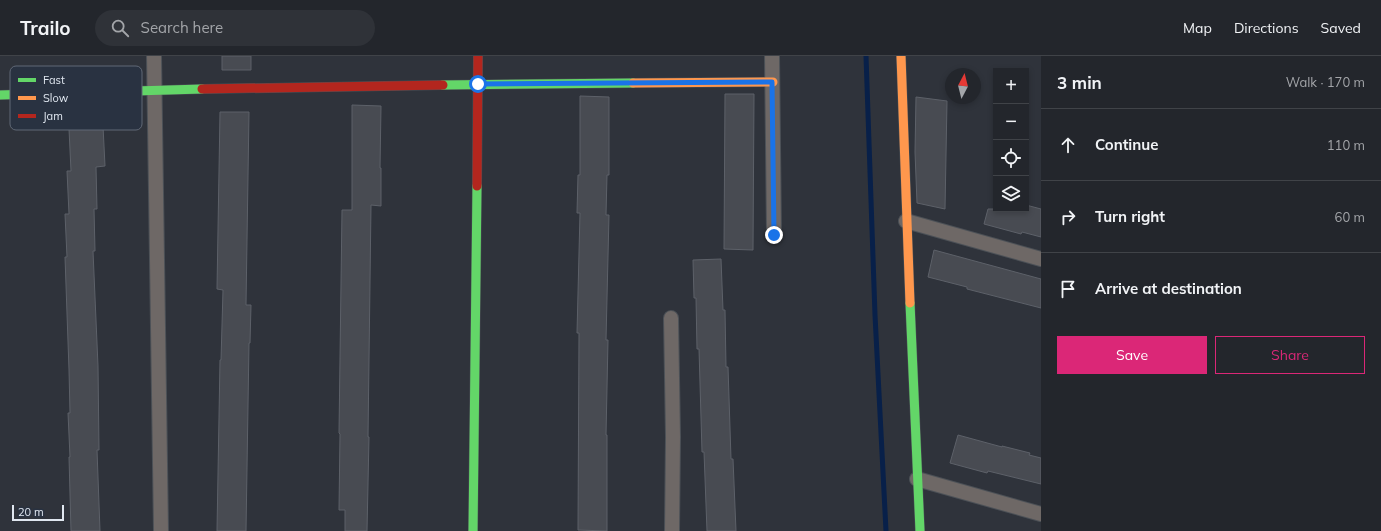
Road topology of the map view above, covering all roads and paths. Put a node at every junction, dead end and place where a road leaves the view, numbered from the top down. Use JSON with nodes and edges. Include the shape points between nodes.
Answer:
{"nodes":[{"id":1,"x":154,"y":56,"type":"edge"},
{"id":2,"x":478,"y":56,"type":"edge"},
{"id":3,"x":772,"y":56,"type":"edge"},
{"id":4,"x":901,"y":56,"type":"edge"},
{"id":5,"x":772,"y":82,"type":"junction"},
{"id":6,"x":478,"y":84,"type":"junction"},
{"id":7,"x":142,"y":89,"type":"edge"},
{"id":8,"x":154,"y":89,"type":"junction"},
{"id":9,"x":0,"y":95,"type":"edge"},
{"id":10,"x":10,"y":95,"type":"edge"},
{"id":11,"x":906,"y":221,"type":"junction"},
{"id":12,"x":774,"y":235,"type":"dead end"},
{"id":13,"x":1041,"y":259,"type":"edge"},
{"id":14,"x":670,"y":318,"type":"dead end"},
{"id":15,"x":917,"y":479,"type":"junction"},
{"id":16,"x":1041,"y":514,"type":"edge"},
{"id":17,"x":160,"y":531,"type":"edge"},
{"id":18,"x":473,"y":531,"type":"edge"},
{"id":19,"x":672,"y":531,"type":"edge"},
{"id":20,"x":920,"y":531,"type":"edge"}],
"edges":[{"from":1,"to":8,"type":"street"},
{"from":2,"to":6,"type":"street"},
{"from":3,"to":5,"type":"street"},
{"from":4,"to":11,"type":"street"},
{"from":5,"to":6,"type":"street"},
{"from":5,"to":12,"type":"street"},
{"from":6,"to":8,"type":"street"},
{"from":6,"to":18,"type":"street"},
{"from":7,"to":8,"type":"street"},
{"from":8,"to":17,"type":"street"},
{"from":9,"to":10,"type":"street"},
{"from":11,"to":13,"type":"street"},
{"from":11,"to":15,"type":"street"},
{"from":14,"to":19,"type":"street"},
{"from":15,"to":16,"type":"street"},
{"from":15,"to":20,"type":"street"}]}
